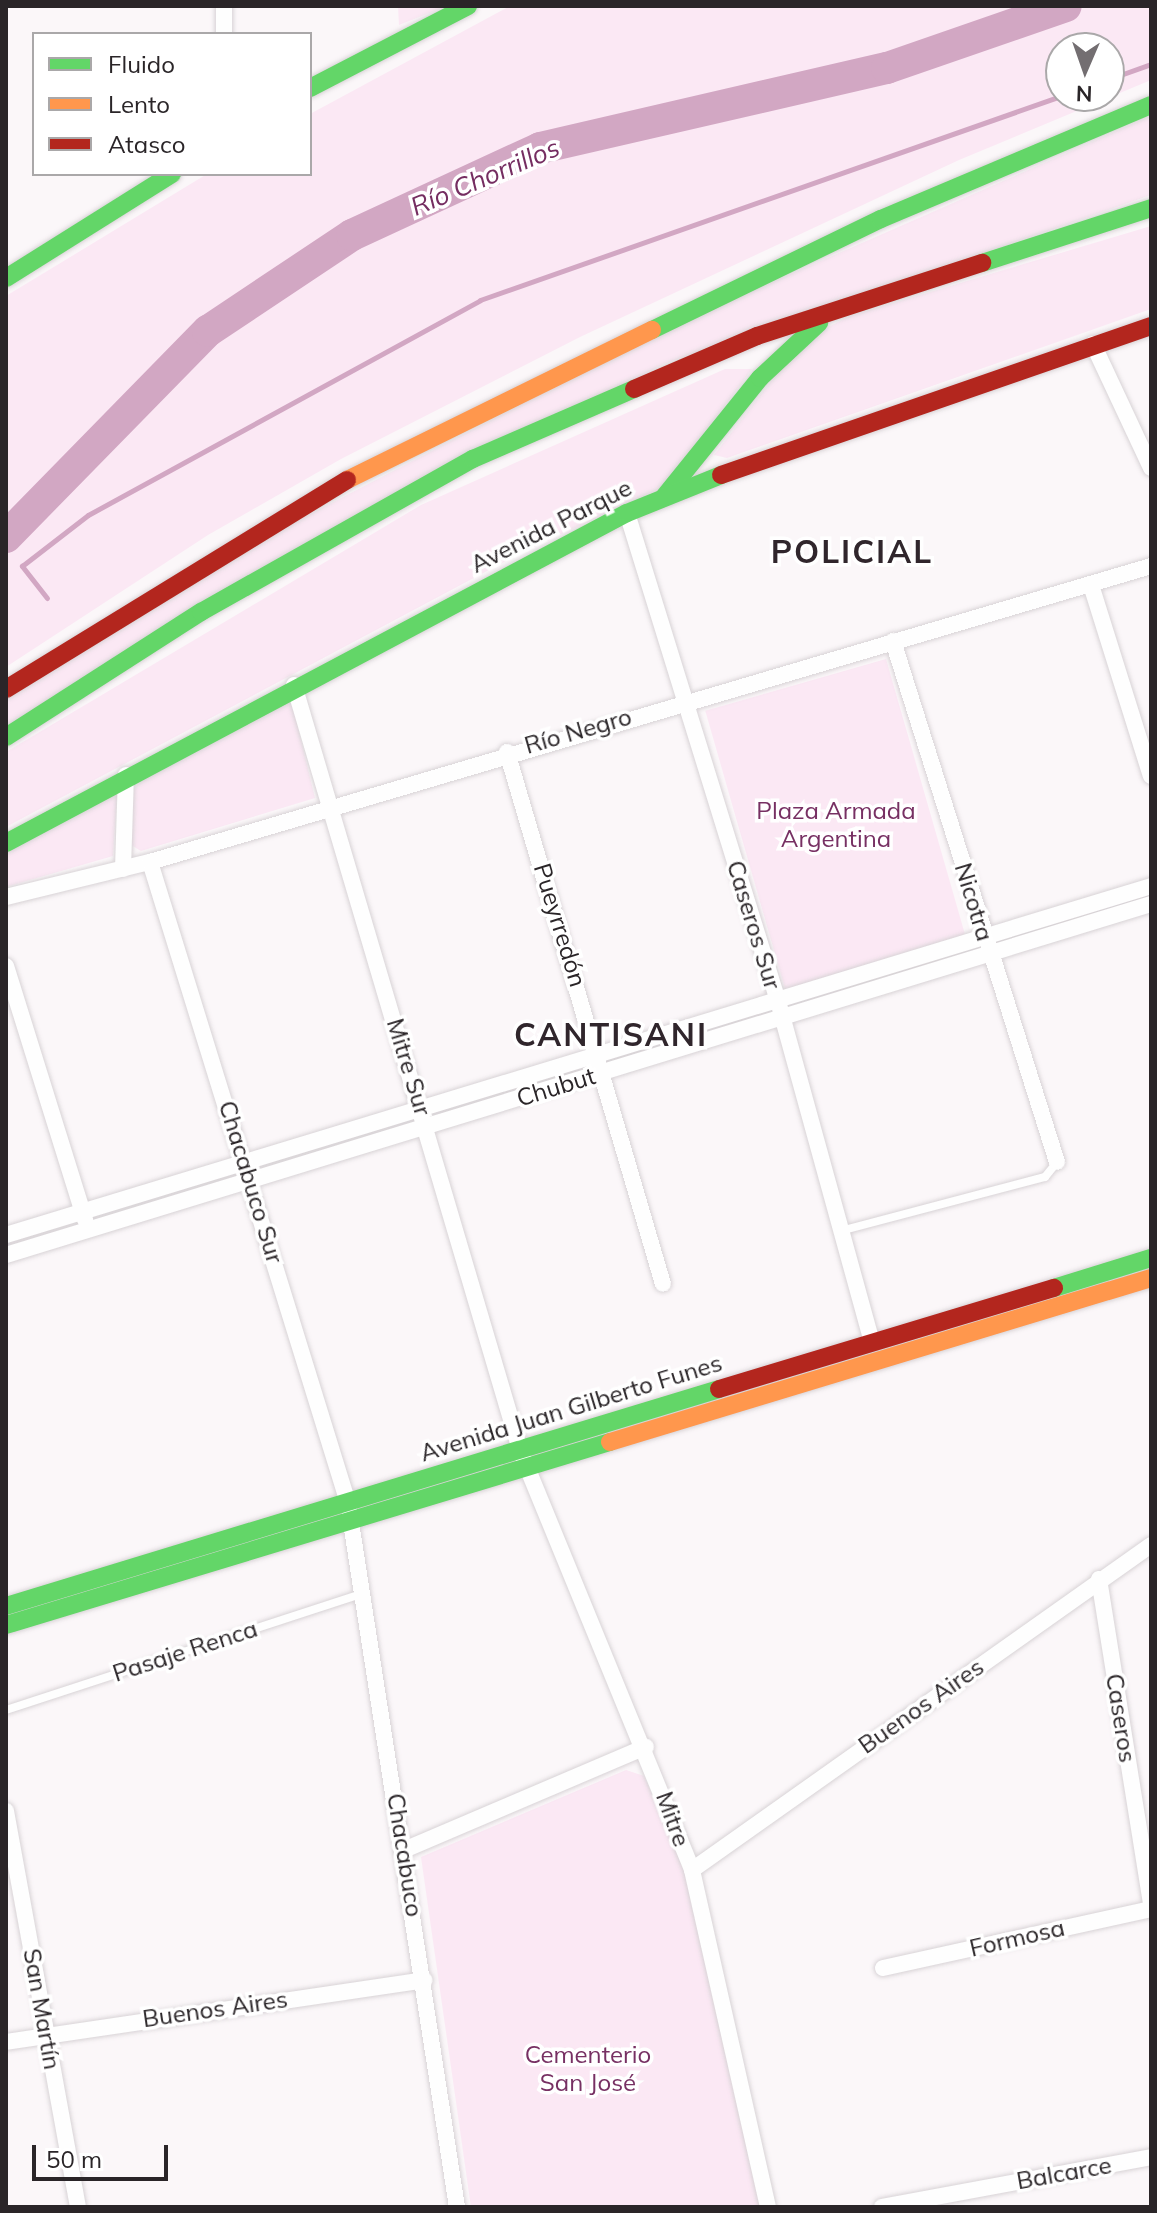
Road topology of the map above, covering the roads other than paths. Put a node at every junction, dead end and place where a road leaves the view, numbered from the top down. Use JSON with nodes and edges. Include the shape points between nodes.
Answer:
{"nodes":[{"id":1,"x":224,"y":6,"type":"edge"},
{"id":2,"x":468,"y":6,"type":"edge"},
{"id":3,"x":224,"y":32,"type":"edge"},
{"id":4,"x":312,"y":87,"type":"edge"},
{"id":5,"x":1151,"y":105,"type":"edge"},
{"id":6,"x":169,"y":176,"type":"edge"},
{"id":7,"x":1151,"y":208,"type":"edge"},
{"id":8,"x":6,"y":278,"type":"edge"},
{"id":9,"x":854,"y":302,"type":"junction"},
{"id":10,"x":1151,"y":326,"type":"edge"},
{"id":11,"x":1093,"y":344,"type":"junction"},
{"id":12,"x":1151,"y":468,"type":"edge"},
{"id":13,"x":664,"y":497,"type":"junction"},
{"id":14,"x":627,"y":513,"type":"junction"},
{"id":15,"x":1151,"y":566,"type":"edge"},
{"id":16,"x":1091,"y":585,"type":"junction"},
{"id":17,"x":893,"y":641,"type":"junction"},
{"id":18,"x":294,"y":685,"type":"junction"},
{"id":19,"x":6,"y":689,"type":"edge"},
{"id":20,"x":684,"y":701,"type":"junction"},
{"id":21,"x":6,"y":737,"type":"edge"},
{"id":22,"x":507,"y":752,"type":"junction"},
{"id":23,"x":126,"y":775,"type":"junction"},
{"id":24,"x":1151,"y":776,"type":"edge"},
{"id":25,"x":327,"y":808,"type":"junction"},
{"id":26,"x":6,"y":843,"type":"edge"},
{"id":27,"x":150,"y":862,"type":"junction"},
{"id":28,"x":123,"y":869,"type":"junction"},
{"id":29,"x":1151,"y":886,"type":"edge"},
{"id":30,"x":6,"y":897,"type":"edge"},
{"id":31,"x":1151,"y":904,"type":"edge"},
{"id":32,"x":984,"y":937,"type":"junction"},
{"id":33,"x":990,"y":953,"type":"junction"},
{"id":34,"x":6,"y":966,"type":"edge"},
{"id":35,"x":780,"y":1009,"type":"junction"},
{"id":36,"x":602,"y":1065,"type":"junction"},
{"id":37,"x":426,"y":1118,"type":"junction"},
{"id":38,"x":1057,"y":1162,"type":"joint"},
{"id":39,"x":247,"y":1163,"type":"junction"},
{"id":40,"x":252,"y":1180,"type":"junction"},
{"id":41,"x":82,"y":1213,"type":"junction"},
{"id":42,"x":88,"y":1230,"type":"junction"},
{"id":43,"x":844,"y":1230,"type":"junction"},
{"id":44,"x":6,"y":1235,"type":"edge"},
{"id":45,"x":6,"y":1255,"type":"edge"},
{"id":46,"x":1151,"y":1258,"type":"edge"},
{"id":47,"x":1151,"y":1278,"type":"edge"},
{"id":48,"x":663,"y":1284,"type":"dead end"},
{"id":49,"x":871,"y":1339,"type":"junction"},
{"id":50,"x":751,"y":1377,"type":"junction"},
{"id":51,"x":758,"y":1400,"type":"junction"},
{"id":52,"x":520,"y":1450,"type":"junction"},
{"id":53,"x":529,"y":1469,"type":"junction"},
{"id":54,"x":348,"y":1503,"type":"junction"},
{"id":55,"x":353,"y":1524,"type":"junction"},
{"id":56,"x":1151,"y":1545,"type":"edge"},
{"id":57,"x":1099,"y":1579,"type":"junction"},
{"id":58,"x":364,"y":1592,"type":"junction"},
{"id":59,"x":6,"y":1606,"type":"edge"},
{"id":60,"x":6,"y":1625,"type":"edge"},
{"id":61,"x":6,"y":1710,"type":"edge"},
{"id":62,"x":646,"y":1747,"type":"junction"},
{"id":63,"x":6,"y":1811,"type":"edge"},
{"id":64,"x":404,"y":1850,"type":"junction"},
{"id":65,"x":692,"y":1870,"type":"junction"},
{"id":66,"x":1151,"y":1906,"type":"edge"},
{"id":67,"x":883,"y":1968,"type":"dead end"},
{"id":68,"x":424,"y":1980,"type":"junction"},
{"id":69,"x":46,"y":2032,"type":"junction"},
{"id":70,"x":6,"y":2042,"type":"edge"},
{"id":71,"x":1151,"y":2157,"type":"edge"},
{"id":72,"x":78,"y":2207,"type":"edge"},
{"id":73,"x":457,"y":2207,"type":"edge"},
{"id":74,"x":768,"y":2207,"type":"edge"},
{"id":75,"x":882,"y":2207,"type":"edge"}],
"edges":[{"from":1,"to":3,"type":"street"},
{"from":2,"to":4,"type":"main road"},
{"from":5,"to":19,"type":"main road","via":[[881,219],[362,471]]},
{"from":6,"to":8,"type":"main road"},
{"from":7,"to":9,"type":"main road"},
{"from":9,"to":13,"type":"main road","via":[[800,335]]},
{"from":9,"to":21,"type":"main road","via":[[757,336],[473,459],[214,605]]},
{"from":10,"to":11,"type":"main road","name":"Avenida Parque"},
{"from":11,"to":12,"type":"street"},
{"from":11,"to":13,"type":"main road","name":"Avenida Parque","via":[[815,437]]},
{"from":13,"to":14,"type":"main road","name":"Avenida Parque"},
{"from":14,"to":18,"type":"main road","name":"Avenida Parque"},
{"from":14,"to":20,"type":"street","name":"Caseros Sur"},
{"from":15,"to":16,"type":"street","name":"Río Negro"},
{"from":16,"to":17,"type":"street","name":"Río Negro"},
{"from":16,"to":24,"type":"street"},
{"from":17,"to":20,"type":"street","name":"Río Negro"},
{"from":17,"to":32,"type":"street","name":"Nicotra"},
{"from":18,"to":23,"type":"main road","name":"Avenida Parque"},
{"from":18,"to":25,"type":"street","name":"Mitre Sur"},
{"from":20,"to":22,"type":"street","name":"Río Negro"},
{"from":20,"to":35,"type":"street","name":"Caseros Sur"},
{"from":22,"to":25,"type":"street","name":"Río Negro"},
{"from":22,"to":36,"type":"street","name":"Pueyrredón"},
{"from":23,"to":26,"type":"main road","name":"Avenida Parque"},
{"from":23,"to":28,"type":"street"},
{"from":25,"to":27,"type":"street","name":"Río Negro"},
{"from":25,"to":37,"type":"street","name":"Mitre Sur"},
{"from":27,"to":28,"type":"street","name":"Río Negro"},
{"from":27,"to":39,"type":"street","name":"Chacabuco Sur"},
{"from":28,"to":30,"type":"street","name":"Río Negro"},
{"from":29,"to":32,"type":"street","name":"Chubut"},
{"from":31,"to":33,"type":"street","name":"Chubut"},
{"from":32,"to":33,"type":"street","name":"Nicotra"},
{"from":32,"to":35,"type":"street","name":"Chubut"},
{"from":33,"to":35,"type":"street","name":"Chubut"},
{"from":33,"to":38,"type":"street","name":"Nicotra"},
{"from":34,"to":41,"type":"street"},
{"from":35,"to":36,"type":"street","name":"Chubut"},
{"from":35,"to":43,"type":"street","name":"Caseros Sur"},
{"from":36,"to":37,"type":"street","name":"Chubut"},
{"from":36,"to":48,"type":"street","name":"Pueyrredón"},
{"from":37,"to":39,"type":"street","name":"Chubut"},
{"from":37,"to":40,"type":"street","name":"Chubut"},
{"from":37,"to":52,"type":"street","name":"Mitre Sur"},
{"from":38,"to":43,"type":"lane","via":[[1045,1177]]},
{"from":39,"to":40,"type":"street","name":"Chacabuco Sur"},
{"from":39,"to":41,"type":"street","name":"Chubut"},
{"from":40,"to":42,"type":"street","name":"Chubut"},
{"from":40,"to":54,"type":"street","name":"Chacabuco Sur"},
{"from":41,"to":42,"type":"street"},
{"from":41,"to":44,"type":"street","name":"Chubut"},
{"from":42,"to":45,"type":"street","name":"Chubut"},
{"from":43,"to":49,"type":"street","name":"Caseros Sur"},
{"from":46,"to":49,"type":"main road","name":"Avenida Juan Gilberto Funes"},
{"from":47,"to":51,"type":"main road","name":"Avenida Juan Gilberto Funes"},
{"from":49,"to":50,"type":"main road","name":"Avenida Juan Gilberto Funes"},
{"from":50,"to":51,"type":"main road"},
{"from":50,"to":52,"type":"main road","name":"Avenida Juan Gilberto Funes"},
{"from":51,"to":53,"type":"main road","name":"Avenida Juan Gilberto Funes"},
{"from":52,"to":53,"type":"street","name":"Mitre"},
{"from":52,"to":54,"type":"main road","name":"Avenida Juan Gilberto Funes"},
{"from":53,"to":55,"type":"main road","name":"Avenida Juan Gilberto Funes"},
{"from":53,"to":62,"type":"street","name":"Mitre"},
{"from":54,"to":55,"type":"street","name":"Chacabuco"},
{"from":54,"to":59,"type":"main road","name":"Avenida Juan Gilberto Funes"},
{"from":55,"to":58,"type":"street","name":"Chacabuco"},
{"from":55,"to":60,"type":"main road","name":"Avenida Juan Gilberto Funes"},
{"from":56,"to":57,"type":"street","name":"Buenos Aires"},
{"from":57,"to":65,"type":"street","name":"Buenos Aires"},
{"from":57,"to":66,"type":"street","name":"Caseros"},
{"from":58,"to":61,"type":"lane","name":"Pasaje Renca"},
{"from":58,"to":64,"type":"street","name":"Chacabuco"},
{"from":62,"to":64,"type":"street"},
{"from":62,"to":65,"type":"street","name":"Mitre"},
{"from":63,"to":69,"type":"street","name":"San Martín"},
{"from":64,"to":68,"type":"street","name":"Chacabuco"},
{"from":65,"to":74,"type":"street","name":"Mitre"},
{"from":66,"to":67,"type":"street","name":"Formosa"},
{"from":68,"to":69,"type":"street","name":"Buenos Aires"},
{"from":68,"to":73,"type":"street","name":"Chacabuco"},
{"from":69,"to":70,"type":"street","name":"Buenos Aires"},
{"from":69,"to":72,"type":"street","name":"San Martín"},
{"from":71,"to":75,"type":"street","name":"Balcarce"}]}
